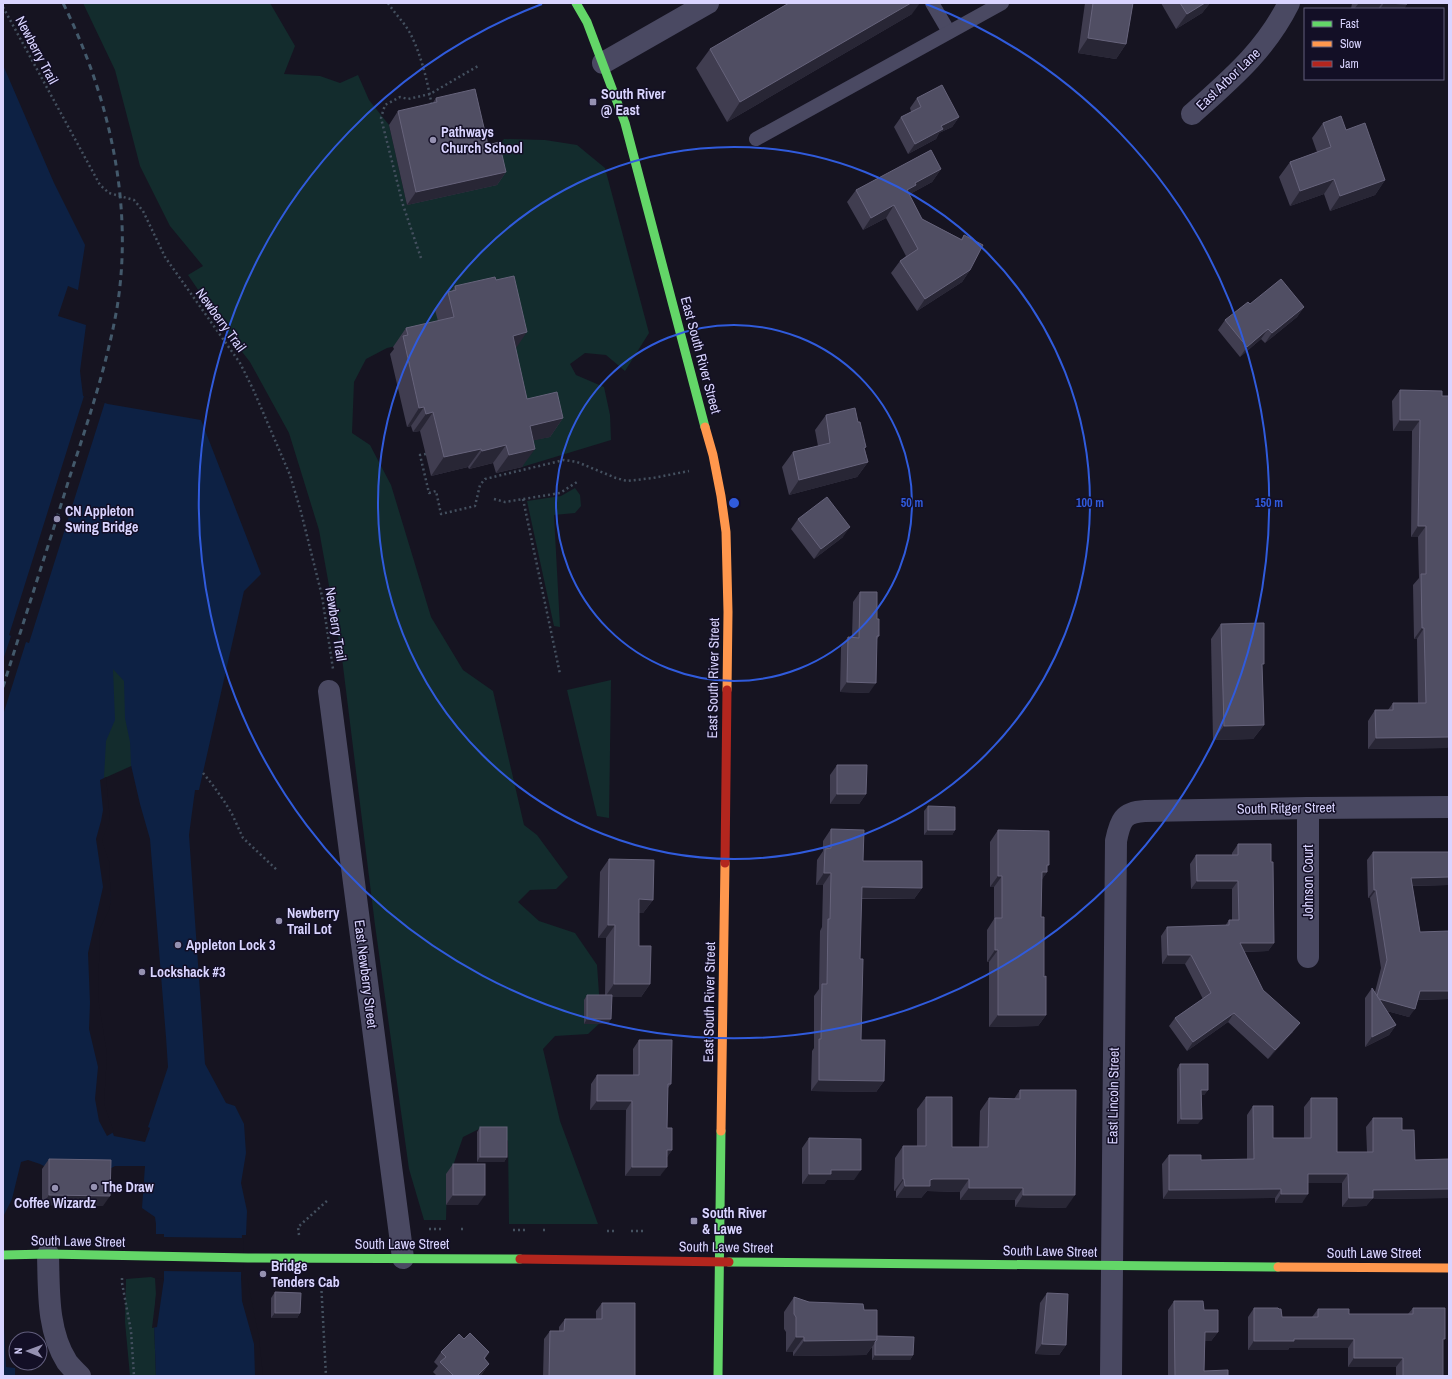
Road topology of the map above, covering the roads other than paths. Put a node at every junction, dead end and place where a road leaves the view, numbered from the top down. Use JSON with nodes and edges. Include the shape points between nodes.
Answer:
{"nodes":[{"id":1,"x":576,"y":3,"type":"edge"},
{"id":2,"x":708,"y":3,"type":"edge"},
{"id":3,"x":932,"y":3,"type":"edge"},
{"id":4,"x":1002,"y":3,"type":"edge"},
{"id":5,"x":1289,"y":3,"type":"edge"},
{"id":6,"x":949,"y":32,"type":"junction"},
{"id":7,"x":603,"y":63,"type":"junction"},
{"id":8,"x":1192,"y":114,"type":"dead end"},
{"id":9,"x":756,"y":139,"type":"dead end"},
{"id":10,"x":329,"y":690,"type":"road end"},
{"id":11,"x":1449,"y":807,"type":"edge"},
{"id":12,"x":1308,"y":808,"type":"junction"},
{"id":13,"x":1124,"y":817,"type":"joint"},
{"id":14,"x":1308,"y":957,"type":"dead end"},
{"id":15,"x":48,"y":1254,"type":"junction"},
{"id":16,"x":3,"y":1255,"type":"edge"},
{"id":17,"x":403,"y":1258,"type":"junction"},
{"id":18,"x":719,"y":1261,"type":"junction"},
{"id":19,"x":1112,"y":1266,"type":"junction"},
{"id":20,"x":1449,"y":1268,"type":"edge"},
{"id":21,"x":80,"y":1376,"type":"edge"},
{"id":22,"x":718,"y":1376,"type":"edge"},
{"id":23,"x":1111,"y":1376,"type":"edge"}],
"edges":[{"from":1,"to":7,"type":"main road","name":"East South River Street","via":[[587,22]]},
{"from":2,"to":7,"type":"street"},
{"from":3,"to":6,"type":"lane"},
{"from":4,"to":6,"type":"lane"},
{"from":5,"to":8,"type":"street","name":"East Arbor Lane","via":[[1277,26],[1260,49]]},
{"from":6,"to":9,"type":"lane"},
{"from":7,"to":18,"type":"main road","name":"East South River Street","via":[[625,123],[684,344],[713,455],[726,532],[728,612]]},
{"from":10,"to":17,"type":"street","name":"East Newberry Street"},
{"from":11,"to":12,"type":"street","name":"South Ritger Street"},
{"from":12,"to":13,"type":"street","name":"South Ritger Street","via":[[1145,811],[1133,812]]},
{"from":12,"to":14,"type":"street","name":"Johnson Court"},
{"from":13,"to":19,"type":"street","name":"East Lincoln Street","via":[[1119,826],[1116,842]]},
{"from":15,"to":16,"type":"main road","name":"South Lawe Street"},
{"from":15,"to":17,"type":"main road","name":"South Lawe Street"},
{"from":15,"to":21,"type":"street","via":[[49,1302],[56,1337],[68,1363]]},
{"from":17,"to":18,"type":"main road","name":"South Lawe Street"},
{"from":18,"to":19,"type":"main road","name":"South Lawe Street"},
{"from":18,"to":22,"type":"main road","name":"East South River Street"},
{"from":19,"to":20,"type":"main road","name":"South Lawe Street"},
{"from":19,"to":23,"type":"street","name":"East Lincoln Street"}]}
